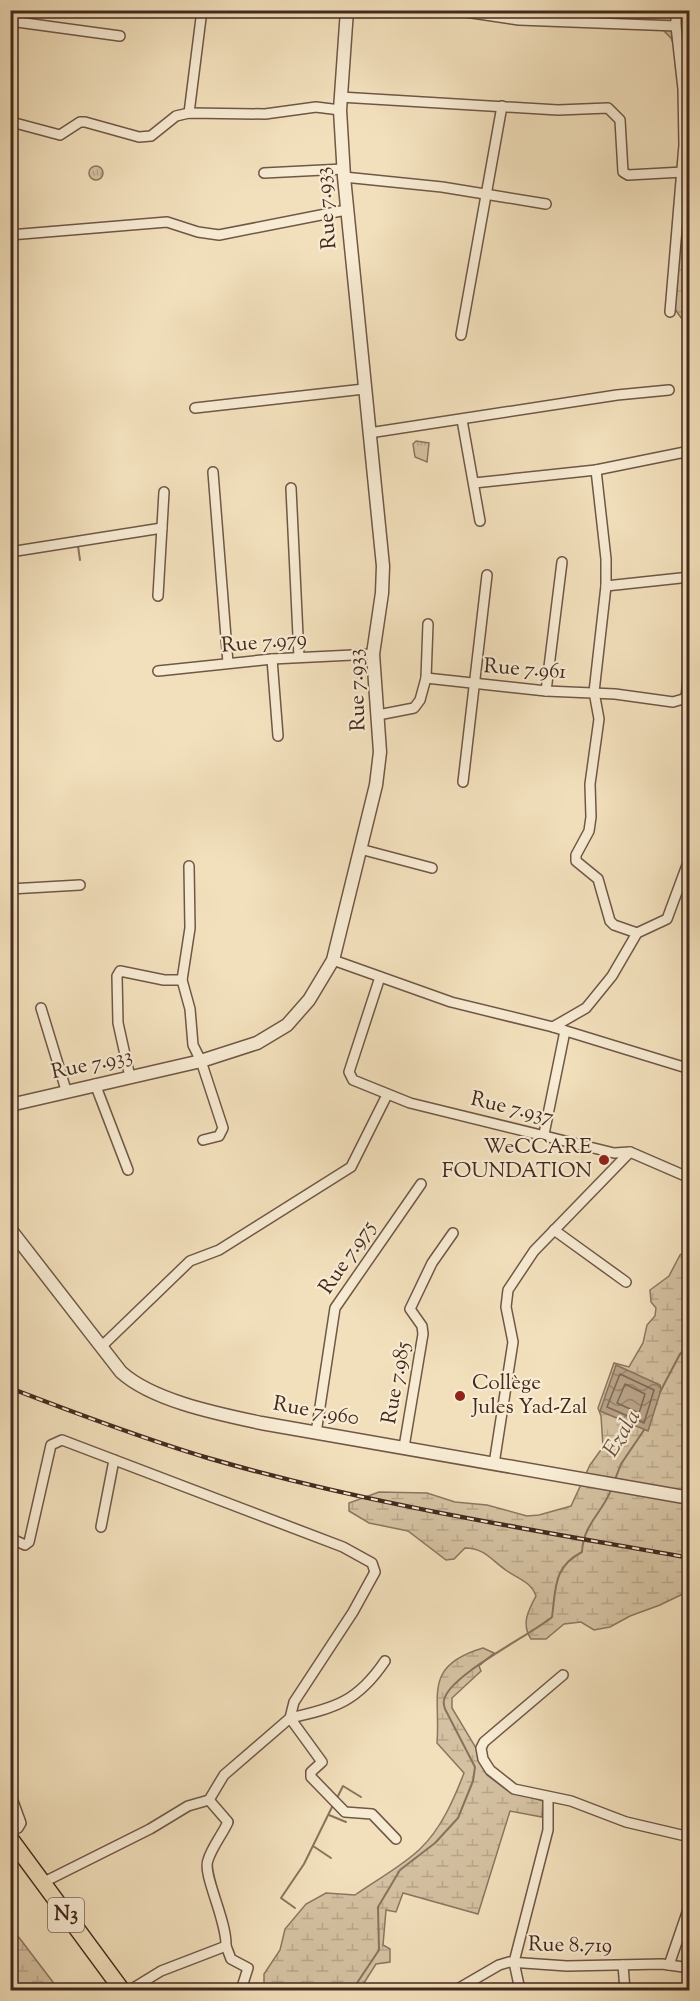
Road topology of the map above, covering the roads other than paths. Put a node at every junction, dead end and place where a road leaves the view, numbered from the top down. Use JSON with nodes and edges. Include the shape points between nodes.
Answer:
{"nodes":[{"id":1,"x":202,"y":10,"type":"edge"},
{"id":2,"x":347,"y":10,"type":"edge"},
{"id":3,"x":452,"y":10,"type":"edge"},
{"id":4,"x":676,"y":10,"type":"edge"},
{"id":5,"x":10,"y":21,"type":"edge"},
{"id":6,"x":676,"y":26,"type":"junction"},
{"id":7,"x":120,"y":36,"type":"dead end"},
{"id":8,"x":340,"y":97,"type":"junction"},
{"id":9,"x":502,"y":106,"type":"junction"},
{"id":10,"x":340,"y":110,"type":"junction"},
{"id":11,"x":189,"y":113,"type":"junction"},
{"id":12,"x":10,"y":124,"type":"edge"},
{"id":13,"x":683,"y":172,"type":"junction"},
{"id":14,"x":264,"y":173,"type":"dead end"},
{"id":15,"x":344,"y":173,"type":"junction"},
{"id":16,"x":486,"y":196,"type":"junction"},
{"id":17,"x":546,"y":204,"type":"dead end"},
{"id":18,"x":346,"y":210,"type":"junction"},
{"id":19,"x":10,"y":235,"type":"edge"},
{"id":20,"x":670,"y":312,"type":"dead end"},
{"id":21,"x":461,"y":335,"type":"dead end"},
{"id":22,"x":364,"y":389,"type":"junction"},
{"id":23,"x":669,"y":390,"type":"dead end"},
{"id":24,"x":195,"y":408,"type":"dead end"},
{"id":25,"x":462,"y":420,"type":"junction"},
{"id":26,"x":369,"y":433,"type":"junction"},
{"id":27,"x":690,"y":451,"type":"edge"},
{"id":28,"x":596,"y":470,"type":"junction"},
{"id":29,"x":213,"y":472,"type":"dead end"},
{"id":30,"x":474,"y":483,"type":"junction"},
{"id":31,"x":291,"y":488,"type":"dead end"},
{"id":32,"x":164,"y":492,"type":"dead end"},
{"id":33,"x":480,"y":521,"type":"dead end"},
{"id":34,"x":162,"y":528,"type":"junction"},
{"id":35,"x":10,"y":552,"type":"edge"},
{"id":36,"x":562,"y":562,"type":"dead end"},
{"id":37,"x":487,"y":575,"type":"dead end"},
{"id":38,"x":690,"y":577,"type":"edge"},
{"id":39,"x":606,"y":586,"type":"junction"},
{"id":40,"x":158,"y":596,"type":"dead end"},
{"id":41,"x":428,"y":624,"type":"dead end"},
{"id":42,"x":373,"y":654,"type":"junction"},
{"id":43,"x":299,"y":657,"type":"junction"},
{"id":44,"x":272,"y":659,"type":"junction"},
{"id":45,"x":690,"y":661,"type":"edge"},
{"id":46,"x":228,"y":663,"type":"junction"},
{"id":47,"x":158,"y":671,"type":"dead end"},
{"id":48,"x":426,"y":678,"type":"junction"},
{"id":49,"x":474,"y":685,"type":"junction"},
{"id":50,"x":546,"y":691,"type":"junction"},
{"id":51,"x":594,"y":692,"type":"junction"},
{"id":52,"x":688,"y":698,"type":"edge"},
{"id":53,"x":378,"y":715,"type":"junction"},
{"id":54,"x":278,"y":736,"type":"dead end"},
{"id":55,"x":463,"y":782,"type":"dead end"},
{"id":56,"x":360,"y":849,"type":"junction"},
{"id":57,"x":690,"y":857,"type":"edge"},
{"id":58,"x":189,"y":866,"type":"dead end"},
{"id":59,"x":432,"y":868,"type":"dead end"},
{"id":60,"x":80,"y":885,"type":"dead end"},
{"id":61,"x":10,"y":889,"type":"edge"},
{"id":62,"x":637,"y":933,"type":"junction"},
{"id":63,"x":333,"y":960,"type":"junction"},
{"id":64,"x":380,"y":977,"type":"junction"},
{"id":65,"x":182,"y":980,"type":"junction"},
{"id":66,"x":41,"y":1008,"type":"dead end"},
{"id":67,"x":553,"y":1027,"type":"junction"},
{"id":68,"x":565,"y":1031,"type":"junction"},
{"id":69,"x":201,"y":1061,"type":"junction"},
{"id":70,"x":690,"y":1069,"type":"edge"},
{"id":71,"x":130,"y":1077,"type":"junction"},
{"id":72,"x":95,"y":1084,"type":"junction"},
{"id":73,"x":66,"y":1090,"type":"junction"},
{"id":74,"x":387,"y":1095,"type":"junction"},
{"id":75,"x":10,"y":1105,"type":"edge"},
{"id":76,"x":544,"y":1134,"type":"junction"},
{"id":77,"x":203,"y":1140,"type":"dead end"},
{"id":78,"x":630,"y":1152,"type":"junction"},
{"id":79,"x":128,"y":1170,"type":"dead end"},
{"id":80,"x":690,"y":1178,"type":"edge"},
{"id":81,"x":421,"y":1184,"type":"dead end"},
{"id":82,"x":10,"y":1229,"type":"edge"},
{"id":83,"x":554,"y":1230,"type":"junction"},
{"id":84,"x":453,"y":1233,"type":"dead end"},
{"id":85,"x":626,"y":1282,"type":"dead end"},
{"id":86,"x":102,"y":1346,"type":"junction"},
{"id":87,"x":316,"y":1433,"type":"junction"},
{"id":88,"x":404,"y":1447,"type":"junction"},
{"id":89,"x":114,"y":1460,"type":"junction"},
{"id":90,"x":494,"y":1464,"type":"junction"},
{"id":91,"x":690,"y":1498,"type":"edge"},
{"id":92,"x":101,"y":1527,"type":"dead end"},
{"id":93,"x":10,"y":1538,"type":"edge"},
{"id":94,"x":385,"y":1661,"type":"dead end"},
{"id":95,"x":563,"y":1676,"type":"dead end"},
{"id":96,"x":290,"y":1718,"type":"junction"},
{"id":97,"x":10,"y":1793,"type":"edge"},
{"id":98,"x":548,"y":1797,"type":"junction"},
{"id":99,"x":209,"y":1800,"type":"junction"},
{"id":100,"x":10,"y":1831,"type":"edge"},
{"id":101,"x":690,"y":1837,"type":"edge"},
{"id":102,"x":10,"y":1838,"type":"edge"},
{"id":103,"x":396,"y":1839,"type":"dead end"},
{"id":104,"x":42,"y":1883,"type":"junction"},
{"id":105,"x":690,"y":1904,"type":"edge"},
{"id":106,"x":226,"y":1946,"type":"junction"},
{"id":107,"x":514,"y":1962,"type":"junction"},
{"id":108,"x":624,"y":1965,"type":"junction"},
{"id":109,"x":669,"y":1965,"type":"junction"},
{"id":110,"x":690,"y":1968,"type":"edge"},
{"id":111,"x":690,"y":1982,"type":"edge"},
{"id":112,"x":122,"y":1990,"type":"edge"},
{"id":113,"x":130,"y":1990,"type":"edge"},
{"id":114,"x":241,"y":1990,"type":"edge"},
{"id":115,"x":456,"y":1990,"type":"edge"},
{"id":116,"x":520,"y":1990,"type":"edge"},
{"id":117,"x":625,"y":1990,"type":"edge"},
{"id":118,"x":688,"y":1990,"type":"edge"}],
"edges":[{"from":1,"to":11,"type":"street"},
{"from":2,"to":8,"type":"street","name":"Rue 7.933"},
{"from":3,"to":6,"type":"street","via":[[519,20]]},
{"from":4,"to":6,"type":"street"},
{"from":5,"to":7,"type":"street"},
{"from":6,"to":13,"type":"street","via":[[683,89]]},
{"from":8,"to":9,"type":"street"},
{"from":8,"to":10,"type":"street","name":"Rue 7.933"},
{"from":9,"to":13,"type":"street","via":[[609,108],[620,120],[623,172]]},
{"from":9,"to":16,"type":"street"},
{"from":10,"to":11,"type":"street","via":[[308,107],[265,114]]},
{"from":10,"to":15,"type":"street","name":"Rue 7.933"},
{"from":11,"to":12,"type":"street","via":[[176,116],[151,136],[139,137],[85,122],[60,135]]},
{"from":13,"to":20,"type":"street"},
{"from":14,"to":15,"type":"street"},
{"from":15,"to":16,"type":"street"},
{"from":15,"to":18,"type":"street","name":"Rue 7.933"},
{"from":16,"to":17,"type":"street"},
{"from":16,"to":21,"type":"street"},
{"from":18,"to":19,"type":"street","via":[[219,235],[167,222]]},
{"from":18,"to":22,"type":"street","name":"Rue 7.933"},
{"from":22,"to":24,"type":"street"},
{"from":22,"to":26,"type":"street","name":"Rue 7.933"},
{"from":23,"to":25,"type":"street"},
{"from":25,"to":26,"type":"street"},
{"from":25,"to":30,"type":"street"},
{"from":26,"to":42,"type":"street","name":"Rue 7.933","via":[[383,566]]},
{"from":27,"to":28,"type":"street"},
{"from":28,"to":30,"type":"street"},
{"from":28,"to":39,"type":"street"},
{"from":29,"to":46,"type":"street"},
{"from":30,"to":33,"type":"street"},
{"from":31,"to":43,"type":"street"},
{"from":32,"to":34,"type":"street"},
{"from":34,"to":35,"type":"street"},
{"from":34,"to":40,"type":"street"},
{"from":36,"to":50,"type":"street"},
{"from":37,"to":49,"type":"street"},
{"from":38,"to":39,"type":"street"},
{"from":39,"to":51,"type":"street"},
{"from":41,"to":48,"type":"street"},
{"from":42,"to":43,"type":"street","name":"Rue 7.979"},
{"from":42,"to":53,"type":"street","name":"Rue 7.933"},
{"from":43,"to":44,"type":"street","name":"Rue 7.979"},
{"from":44,"to":46,"type":"street","name":"Rue 7.979"},
{"from":44,"to":54,"type":"street"},
{"from":45,"to":52,"type":"street"},
{"from":46,"to":47,"type":"street","name":"Rue 7.979"},
{"from":48,"to":49,"type":"street","name":"Rue 7.961"},
{"from":48,"to":53,"type":"street","via":[[414,708]]},
{"from":49,"to":50,"type":"street","name":"Rue 7.961"},
{"from":49,"to":55,"type":"street"},
{"from":50,"to":51,"type":"street","name":"Rue 7.961"},
{"from":51,"to":52,"type":"street","name":"Rue 7.961","via":[[673,702]]},
{"from":51,"to":62,"type":"street","via":[[599,719],[590,784],[591,817],[576,861],[598,879],[610,921]]},
{"from":53,"to":56,"type":"street","name":"Rue 7.933","via":[[378,767]]},
{"from":56,"to":59,"type":"street"},
{"from":56,"to":63,"type":"street","name":"Rue 7.933"},
{"from":57,"to":62,"type":"street","via":[[667,919]]},
{"from":58,"to":65,"type":"street","via":[[190,928]]},
{"from":60,"to":61,"type":"street"},
{"from":62,"to":67,"type":"street","via":[[612,976],[586,1008]]},
{"from":63,"to":64,"type":"street"},
{"from":63,"to":69,"type":"street","name":"Rue 7.933","via":[[309,1000],[287,1025],[257,1043]]},
{"from":64,"to":67,"type":"street","via":[[451,1002]]},
{"from":64,"to":74,"type":"street","name":"Rue 7.937","via":[[349,1072],[353,1080]]},
{"from":65,"to":69,"type":"street","via":[[190,1009],[191,1040]]},
{"from":65,"to":71,"type":"street","via":[[120,971],[117,976],[118,1023]]},
{"from":66,"to":73,"type":"street"},
{"from":67,"to":68,"type":"street"},
{"from":68,"to":70,"type":"street"},
{"from":68,"to":76,"type":"street"},
{"from":69,"to":71,"type":"street","name":"Rue 7.933"},
{"from":69,"to":77,"type":"street","via":[[223,1128],[219,1136]]},
{"from":71,"to":72,"type":"street","name":"Rue 7.933"},
{"from":72,"to":73,"type":"street","name":"Rue 7.933"},
{"from":72,"to":79,"type":"street"},
{"from":73,"to":75,"type":"street","name":"Rue 7.933"},
{"from":74,"to":76,"type":"street","name":"Rue 7.937","via":[[410,1104]]},
{"from":74,"to":86,"type":"street","via":[[351,1167],[219,1250],[190,1261]]},
{"from":76,"to":78,"type":"street","name":"Rue 7.937","via":[[614,1153]]},
{"from":78,"to":80,"type":"street","name":"Rue 7.937"},
{"from":78,"to":83,"type":"street"},
{"from":81,"to":87,"type":"street","name":"Rue 7.975","via":[[335,1308]]},
{"from":82,"to":86,"type":"street","name":"Rue 7.960"},
{"from":83,"to":85,"type":"street"},
{"from":83,"to":90,"type":"street","via":[[534,1251],[508,1290],[506,1307],[513,1342]]},
{"from":84,"to":88,"type":"street","name":"Rue 7.985","via":[[432,1263],[410,1309],[423,1334]]},
{"from":86,"to":87,"type":"street","name":"Rue 7.960","via":[[121,1371],[144,1389],[228,1416]]},
{"from":87,"to":88,"type":"street","name":"Rue 7.960"},
{"from":88,"to":90,"type":"street","name":"Rue 7.960"},
{"from":89,"to":92,"type":"street"},
{"from":89,"to":93,"type":"street","via":[[56,1441],[51,1445],[28,1542],[20,1545]]},
{"from":89,"to":96,"type":"street","via":[[343,1547],[372,1563],[375,1572],[371,1583],[294,1702]]},
{"from":90,"to":91,"type":"street","name":"Rue 7.960"},
{"from":94,"to":96,"type":"street","via":[[371,1681],[348,1702]]},
{"from":95,"to":98,"type":"street","via":[[481,1748],[490,1770],[503,1783]]},
{"from":96,"to":99,"type":"street","via":[[224,1775]]},
{"from":96,"to":103,"type":"street","via":[[321,1762],[311,1777],[323,1792],[345,1812],[372,1814]]},
{"from":97,"to":100,"type":"street","via":[[21,1822]]},
{"from":98,"to":101,"type":"street"},
{"from":98,"to":107,"type":"street","via":[[548,1830]]},
{"from":99,"to":104,"type":"street","via":[[188,1806]]},
{"from":99,"to":106,"type":"street","via":[[228,1822],[207,1861],[209,1886],[221,1911]]},
{"from":102,"to":104,"type":"highway","number":"N3"},
{"from":104,"to":112,"type":"highway","number":"N3"},
{"from":105,"to":109,"type":"street"},
{"from":106,"to":113,"type":"street","via":[[161,1971]]},
{"from":106,"to":114,"type":"street","via":[[231,1959],[248,1968]]},
{"from":107,"to":108,"type":"street","name":"Rue 8.719"},
{"from":107,"to":115,"type":"street","name":"Rue 8.719","via":[[499,1965]]},
{"from":107,"to":116,"type":"street"},
{"from":108,"to":109,"type":"street","name":"Rue 8.719"},
{"from":108,"to":117,"type":"street"},
{"from":109,"to":110,"type":"street","name":"Rue 8.719"},
{"from":111,"to":118,"type":"street"}]}
